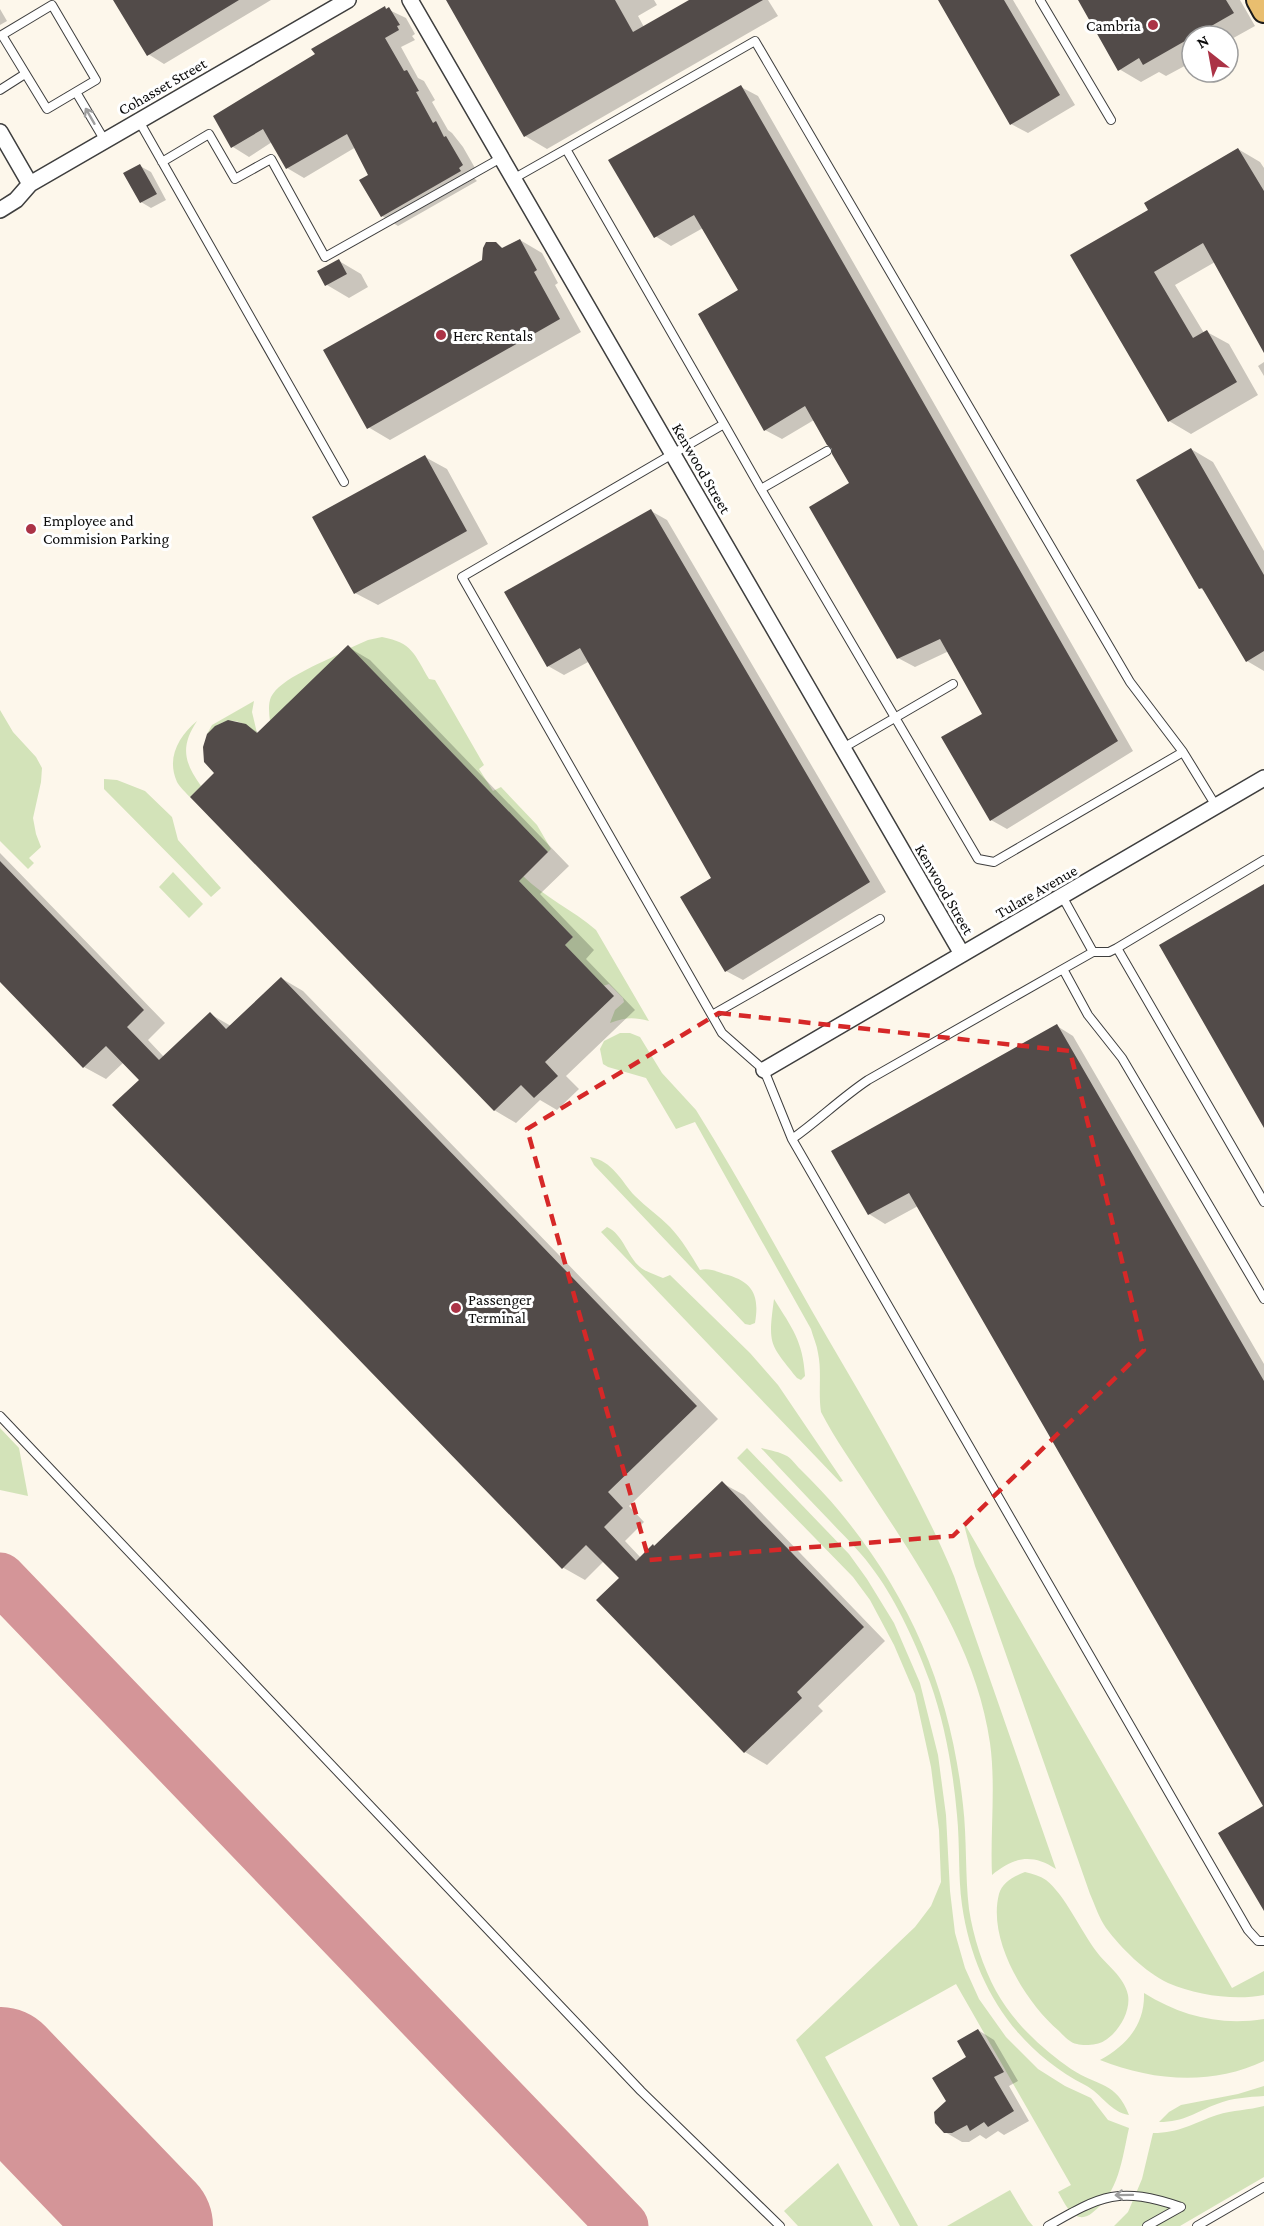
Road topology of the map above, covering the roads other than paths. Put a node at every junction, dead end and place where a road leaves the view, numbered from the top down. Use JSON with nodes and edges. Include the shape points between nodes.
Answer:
{"nodes":[{"id":1,"x":348,"y":0,"type":"edge"},
{"id":2,"x":410,"y":0,"type":"edge"},
{"id":3,"x":1040,"y":0,"type":"edge"},
{"id":4,"x":1258,"y":0,"type":"edge"},
{"id":5,"x":1264,"y":11,"type":"edge"},
{"id":6,"x":25,"y":74,"type":"junction"},
{"id":7,"x":0,"y":90,"type":"edge"},
{"id":8,"x":76,"y":92,"type":"junction"},
{"id":9,"x":1111,"y":120,"type":"dead end"},
{"id":10,"x":139,"y":121,"type":"junction"},
{"id":11,"x":0,"y":132,"type":"edge"},
{"id":12,"x":105,"y":141,"type":"junction"},
{"id":13,"x":566,"y":149,"type":"junction"},
{"id":14,"x":501,"y":158,"type":"junction"},
{"id":15,"x":162,"y":162,"type":"junction"},
{"id":16,"x":513,"y":179,"type":"junction"},
{"id":17,"x":30,"y":184,"type":"junction"},
{"id":18,"x":0,"y":210,"type":"edge"},
{"id":19,"x":724,"y":424,"type":"junction"},
{"id":20,"x":827,"y":451,"type":"dead end"},
{"id":21,"x":673,"y":454,"type":"junction"},
{"id":22,"x":344,"y":482,"type":"dead end"},
{"id":23,"x":761,"y":489,"type":"junction"},
{"id":24,"x":953,"y":684,"type":"dead end"},
{"id":25,"x":896,"y":717,"type":"junction"},
{"id":26,"x":843,"y":748,"type":"junction"},
{"id":27,"x":1183,"y":752,"type":"junction"},
{"id":28,"x":1264,"y":778,"type":"edge"},
{"id":29,"x":1216,"y":806,"type":"junction"},
{"id":30,"x":1264,"y":860,"type":"edge"},
{"id":31,"x":1062,"y":896,"type":"junction"},
{"id":32,"x":880,"y":920,"type":"dead end"},
{"id":33,"x":1117,"y":948,"type":"junction"},
{"id":34,"x":1093,"y":952,"type":"junction"},
{"id":35,"x":962,"y":954,"type":"junction"},
{"id":36,"x":1063,"y":969,"type":"junction"},
{"id":37,"x":712,"y":1015,"type":"junction"},
{"id":38,"x":764,"y":1070,"type":"junction"},
{"id":39,"x":792,"y":1139,"type":"junction"},
{"id":40,"x":1264,"y":1202,"type":"edge"},
{"id":41,"x":1264,"y":1299,"type":"edge"},
{"id":42,"x":0,"y":1416,"type":"edge"},
{"id":43,"x":1264,"y":1941,"type":"edge"},
{"id":44,"x":1264,"y":2187,"type":"edge"},
{"id":45,"x":780,"y":2226,"type":"edge"},
{"id":46,"x":1048,"y":2226,"type":"edge"},
{"id":47,"x":1147,"y":2226,"type":"edge"},
{"id":48,"x":1197,"y":2226,"type":"edge"}],
"edges":[{"from":1,"to":10,"type":"street","name":"Cohasset Street"},
{"from":2,"to":14,"type":"street","name":"Kenwood Street"},
{"from":3,"to":9,"type":"lane"},
{"from":4,"to":5,"type":"main road"},
{"from":6,"to":7,"type":"lane"},
{"from":6,"to":8,"type":"lane","via":[[47,109]]},
{"from":6,"to":8,"type":"lane","via":[[2,35],[52,5],[96,80]]},
{"from":12,"to":8,"type":"lane","one_way":true},
{"from":10,"to":12,"type":"street","name":"Cohasset Street"},
{"from":10,"to":15,"type":"lane"},
{"from":11,"to":17,"type":"street"},
{"from":12,"to":17,"type":"street","name":"Cohasset Street"},
{"from":13,"to":16,"type":"lane"},
{"from":13,"to":19,"type":"lane"},
{"from":13,"to":27,"type":"lane","via":[[755,41],[1130,682]]},
{"from":14,"to":15,"type":"lane","via":[[325,257],[270,159],[235,179],[209,134]]},
{"from":14,"to":16,"type":"street","name":"Kenwood Street"},
{"from":15,"to":22,"type":"lane"},
{"from":16,"to":21,"type":"street","name":"Kenwood Street"},
{"from":17,"to":18,"type":"street","name":"Cohasset Street"},
{"from":19,"to":21,"type":"lane"},
{"from":19,"to":23,"type":"lane"},
{"from":20,"to":23,"type":"lane"},
{"from":21,"to":26,"type":"street","name":"Kenwood Street"},
{"from":21,"to":37,"type":"lane","via":[[462,577]]},
{"from":23,"to":25,"type":"lane"},
{"from":24,"to":25,"type":"lane"},
{"from":25,"to":26,"type":"lane"},
{"from":25,"to":27,"type":"lane","via":[[978,859],[994,862]]},
{"from":26,"to":35,"type":"street","name":"Kenwood Street"},
{"from":27,"to":29,"type":"lane"},
{"from":28,"to":29,"type":"street","name":"Tulare Avenue"},
{"from":29,"to":31,"type":"street","name":"Tulare Avenue"},
{"from":30,"to":33,"type":"lane"},
{"from":31,"to":34,"type":"lane"},
{"from":31,"to":35,"type":"street","name":"Tulare Avenue"},
{"from":32,"to":37,"type":"lane"},
{"from":33,"to":34,"type":"lane"},
{"from":33,"to":40,"type":"lane"},
{"from":34,"to":36,"type":"lane"},
{"from":35,"to":38,"type":"street","name":"Tulare Avenue"},
{"from":36,"to":39,"type":"lane","via":[[868,1080]]},
{"from":36,"to":41,"type":"lane","via":[[1088,1015],[1122,1058]]},
{"from":37,"to":38,"type":"lane","via":[[722,1034]]},
{"from":38,"to":39,"type":"lane"},
{"from":39,"to":43,"type":"lane","via":[[1248,1930],[1258,1941]]},
{"from":42,"to":45,"type":"lane","via":[[641,2091]]},
{"from":44,"to":48,"type":"lane"},
{"from":47,"to":46,"type":"lane","one_way":true,"via":[[1181,2206],[1133,2195],[1108,2196]]}]}
